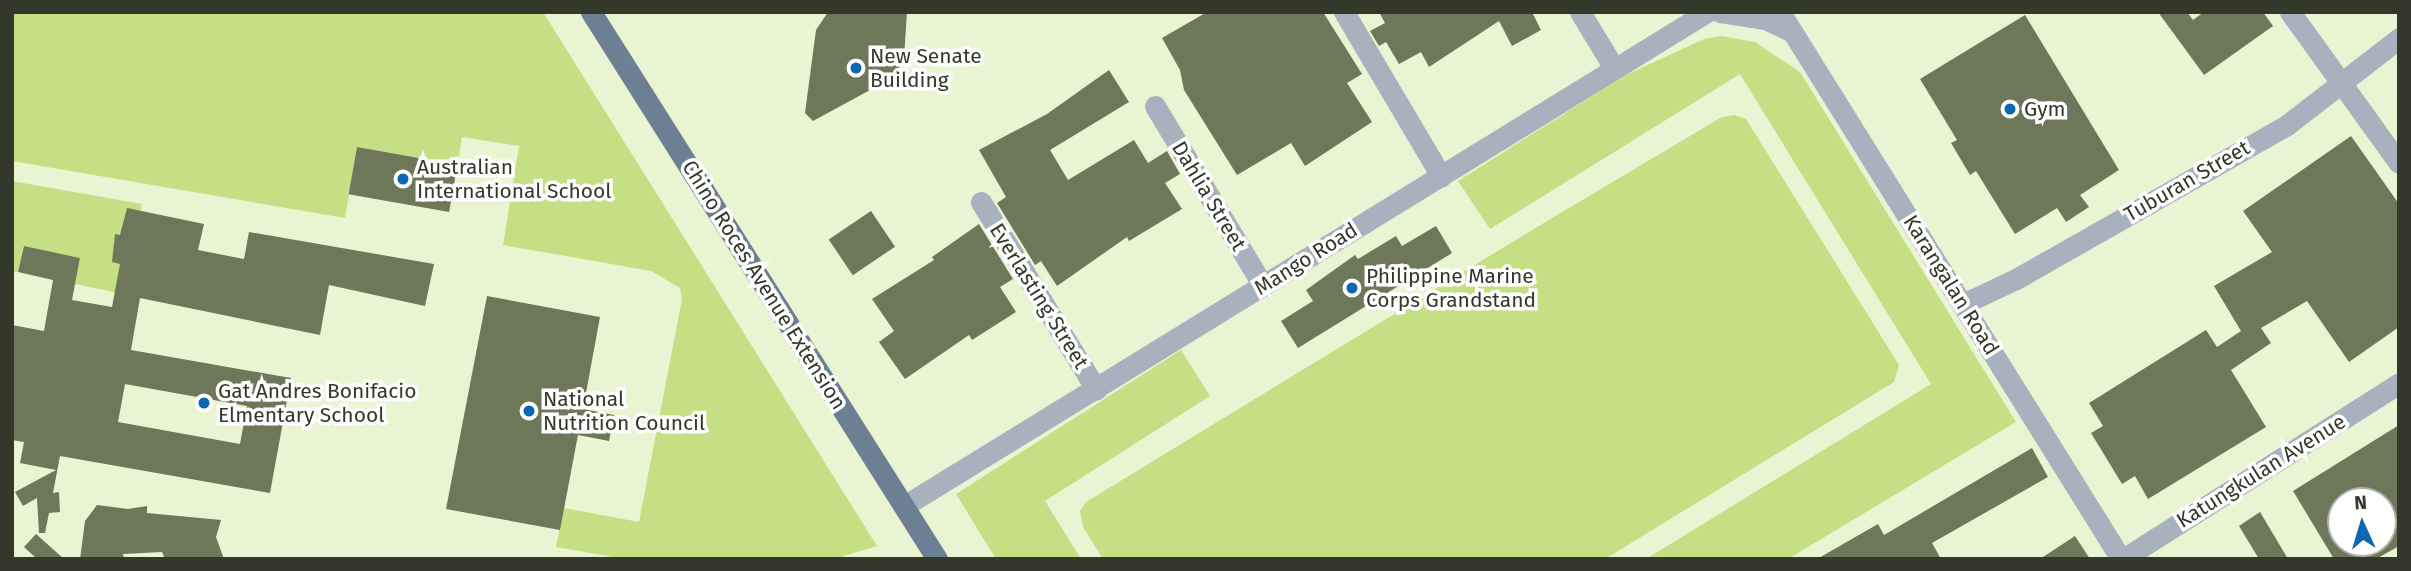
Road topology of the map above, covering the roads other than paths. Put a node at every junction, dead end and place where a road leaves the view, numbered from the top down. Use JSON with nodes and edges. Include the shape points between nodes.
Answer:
{"nodes":[{"id":1,"x":591,"y":12,"type":"edge"},
{"id":2,"x":1344,"y":12,"type":"edge"},
{"id":3,"x":1580,"y":12,"type":"edge"},
{"id":4,"x":1707,"y":12,"type":"edge"},
{"id":5,"x":1720,"y":12,"type":"edge"},
{"id":6,"x":1780,"y":12,"type":"edge"},
{"id":7,"x":2290,"y":12,"type":"edge"},
{"id":8,"x":1791,"y":31,"type":"junction"},
{"id":9,"x":2399,"y":38,"type":"edge"},
{"id":10,"x":1615,"y":68,"type":"junction"},
{"id":11,"x":2340,"y":82,"type":"junction"},
{"id":12,"x":1155,"y":106,"type":"dead end"},
{"id":13,"x":2399,"y":163,"type":"edge"},
{"id":14,"x":1441,"y":176,"type":"junction"},
{"id":15,"x":981,"y":202,"type":"dead end"},
{"id":16,"x":1263,"y":286,"type":"junction"},
{"id":17,"x":1963,"y":304,"type":"junction"},
{"id":18,"x":2399,"y":383,"type":"edge"},
{"id":19,"x":1096,"y":389,"type":"junction"},
{"id":20,"x":905,"y":506,"type":"junction"},
{"id":21,"x":937,"y":559,"type":"edge"},
{"id":22,"x":2122,"y":559,"type":"edge"}],
"edges":[{"from":1,"to":20,"type":"main road","name":"Chino Roces Avenue Extension"},
{"from":2,"to":14,"type":"street"},
{"from":3,"to":10,"type":"street"},
{"from":4,"to":10,"type":"street","name":"Mango Road"},
{"from":5,"to":8,"type":"street","via":[[1765,19]]},
{"from":6,"to":8,"type":"street","name":"Karangalan Road"},
{"from":7,"to":11,"type":"street"},
{"from":8,"to":17,"type":"street","name":"Karangalan Road"},
{"from":9,"to":11,"type":"street","name":"Tuburan Street"},
{"from":10,"to":14,"type":"street","name":"Mango Road"},
{"from":11,"to":13,"type":"street"},
{"from":11,"to":17,"type":"street","name":"Tuburan Street","via":[[2287,124],[2016,279]]},
{"from":12,"to":16,"type":"street","name":"Dahlia Street"},
{"from":14,"to":16,"type":"street","name":"Mango Road"},
{"from":15,"to":19,"type":"street","name":"Everlasting Street"},
{"from":16,"to":19,"type":"street","name":"Mango Road"},
{"from":17,"to":22,"type":"street","name":"Karangalan Road"},
{"from":18,"to":22,"type":"street","name":"Katungkulan Avenue"},
{"from":19,"to":20,"type":"street","name":"Mango Road"},
{"from":20,"to":21,"type":"main road","name":"Chino Roces Avenue Extension"}]}
